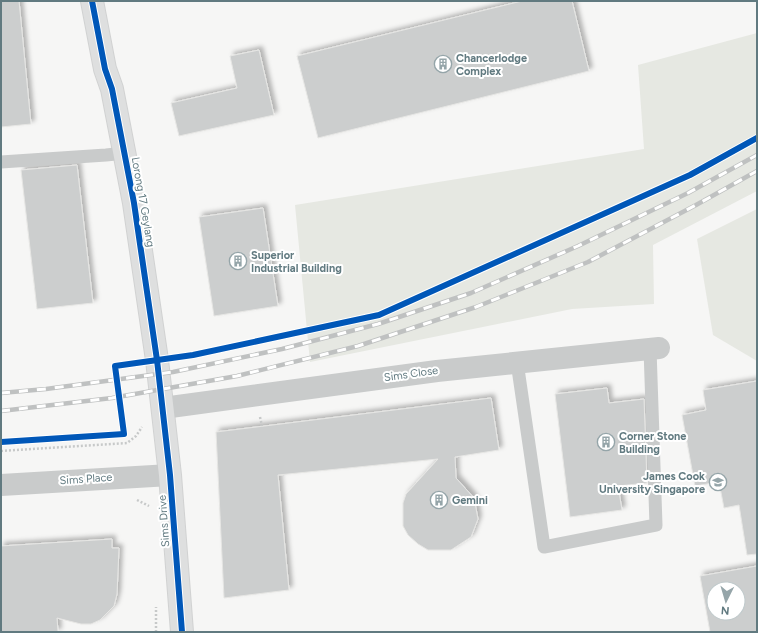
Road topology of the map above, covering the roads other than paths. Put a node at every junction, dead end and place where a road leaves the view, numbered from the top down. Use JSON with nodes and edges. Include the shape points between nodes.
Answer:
{"nodes":[{"id":1,"x":92,"y":1,"type":"edge"},
{"id":2,"x":102,"y":1,"type":"edge"},
{"id":3,"x":112,"y":89,"type":"junction"},
{"id":4,"x":124,"y":153,"type":"junction"},
{"id":5,"x":1,"y":162,"type":"edge"},
{"id":6,"x":655,"y":348,"type":"joint"},
{"id":7,"x":517,"y":362,"type":"junction"},
{"id":8,"x":163,"y":408,"type":"junction"},
{"id":9,"x":170,"y":475,"type":"junction"},
{"id":10,"x":1,"y":485,"type":"edge"},
{"id":11,"x":182,"y":632,"type":"edge"}],
"edges":[{"from":1,"to":3,"type":"street","name":"Lorong 17 Geylang","via":[[105,69]]},
{"from":2,"to":3,"type":"street","name":"Lorong 17 Geylang","via":[[115,69]]},
{"from":3,"to":4,"type":"street","name":"Lorong 17 Geylang"},
{"from":4,"to":5,"type":"lane"},
{"from":4,"to":8,"type":"street","name":"Lorong 17 Geylang","via":[[134,203]]},
{"from":6,"to":7,"type":"street","name":"Sims Close"},
{"from":6,"to":7,"type":"lane","via":[[656,525],[544,547]]},
{"from":7,"to":8,"type":"street","name":"Sims Close"},
{"from":8,"to":9,"type":"street","name":"Sims Drive"},
{"from":9,"to":10,"type":"street","name":"Sims Place"},
{"from":9,"to":11,"type":"street","name":"Sims Drive"}]}
